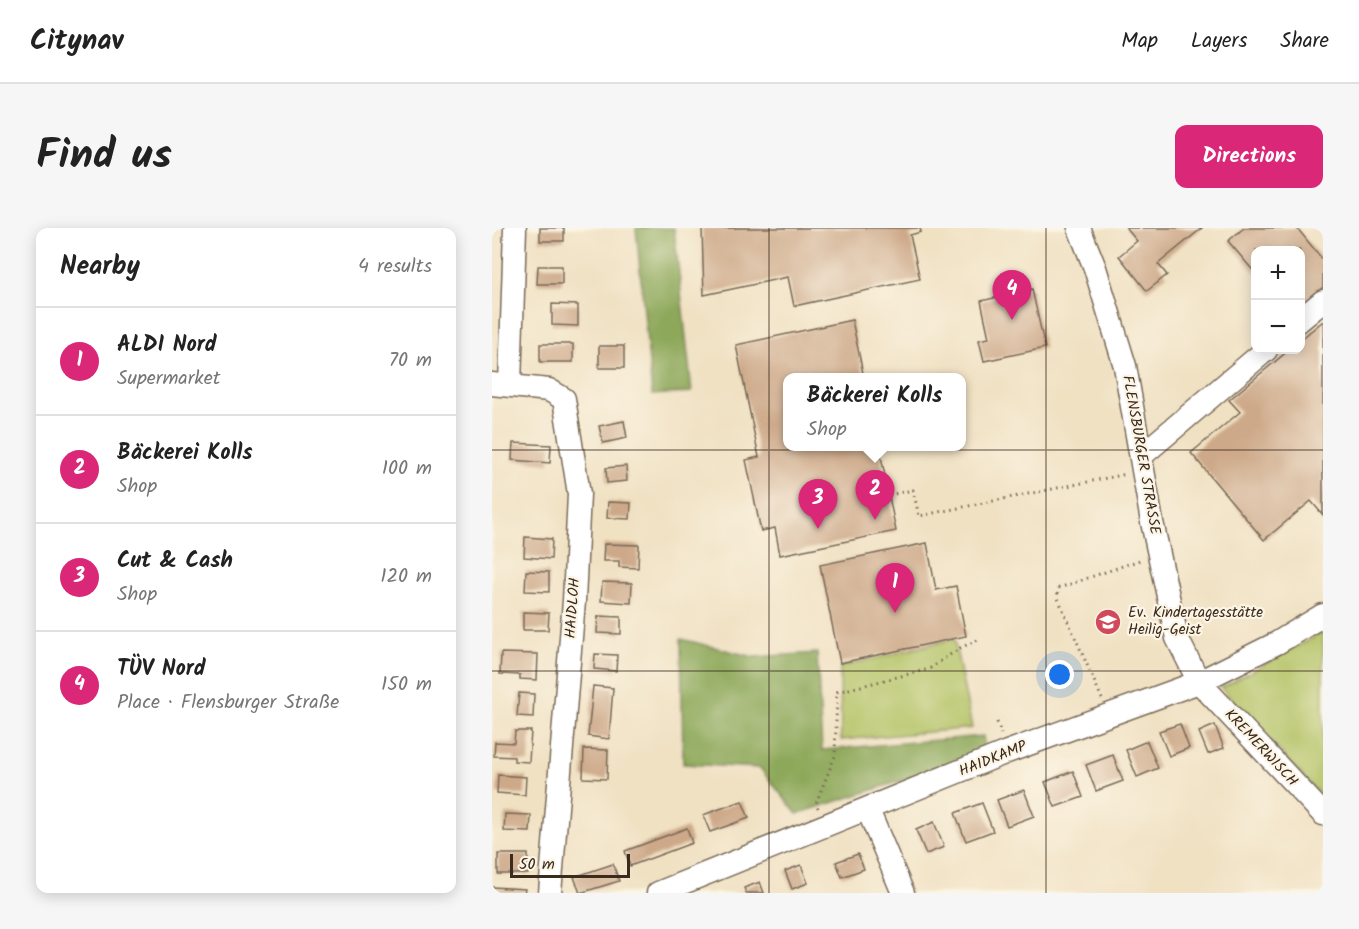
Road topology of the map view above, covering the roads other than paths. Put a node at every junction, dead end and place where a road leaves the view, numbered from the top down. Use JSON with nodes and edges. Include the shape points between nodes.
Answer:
{"nodes":[{"id":1,"x":515,"y":228,"type":"edge"},
{"id":2,"x":1079,"y":228,"type":"edge"},
{"id":3,"x":1323,"y":301,"type":"edge"},
{"id":4,"x":1305,"y":316,"type":"edge"},
{"id":5,"x":1262,"y":354,"type":"edge"},
{"id":6,"x":501,"y":385,"type":"edge"},
{"id":7,"x":1142,"y":463,"type":"junction"},
{"id":8,"x":1323,"y":615,"type":"edge"},
{"id":9,"x":1199,"y":682,"type":"junction"},
{"id":10,"x":868,"y":810,"type":"junction"},
{"id":11,"x":1323,"y":814,"type":"edge"},
{"id":12,"x":550,"y":893,"type":"edge"},
{"id":13,"x":658,"y":893,"type":"edge"},
{"id":14,"x":903,"y":893,"type":"edge"}],
"edges":[{"from":1,"to":6,"type":"street"},
{"from":2,"to":7,"type":"street","name":"FLENSBURGER STRASSE","via":[[1125,366]]},
{"from":3,"to":4,"type":"street"},
{"from":5,"to":7,"type":"street"},
{"from":6,"to":12,"type":"street","name":"HAIDLOH","via":[[549,390],[564,399],[579,494]]},
{"from":7,"to":9,"type":"street","name":"FLENSBURGER STRASSE","via":[[1177,638]]},
{"from":8,"to":9,"type":"street","name":"HAIDKAMP","via":[[1278,643]]},
{"from":9,"to":10,"type":"street","name":"HAIDKAMP","via":[[1007,752]]},
{"from":9,"to":11,"type":"street","name":"KREMERWISCH"},
{"from":10,"to":13,"type":"street","name":"HAIDKAMP"},
{"from":10,"to":14,"type":"street"}]}
